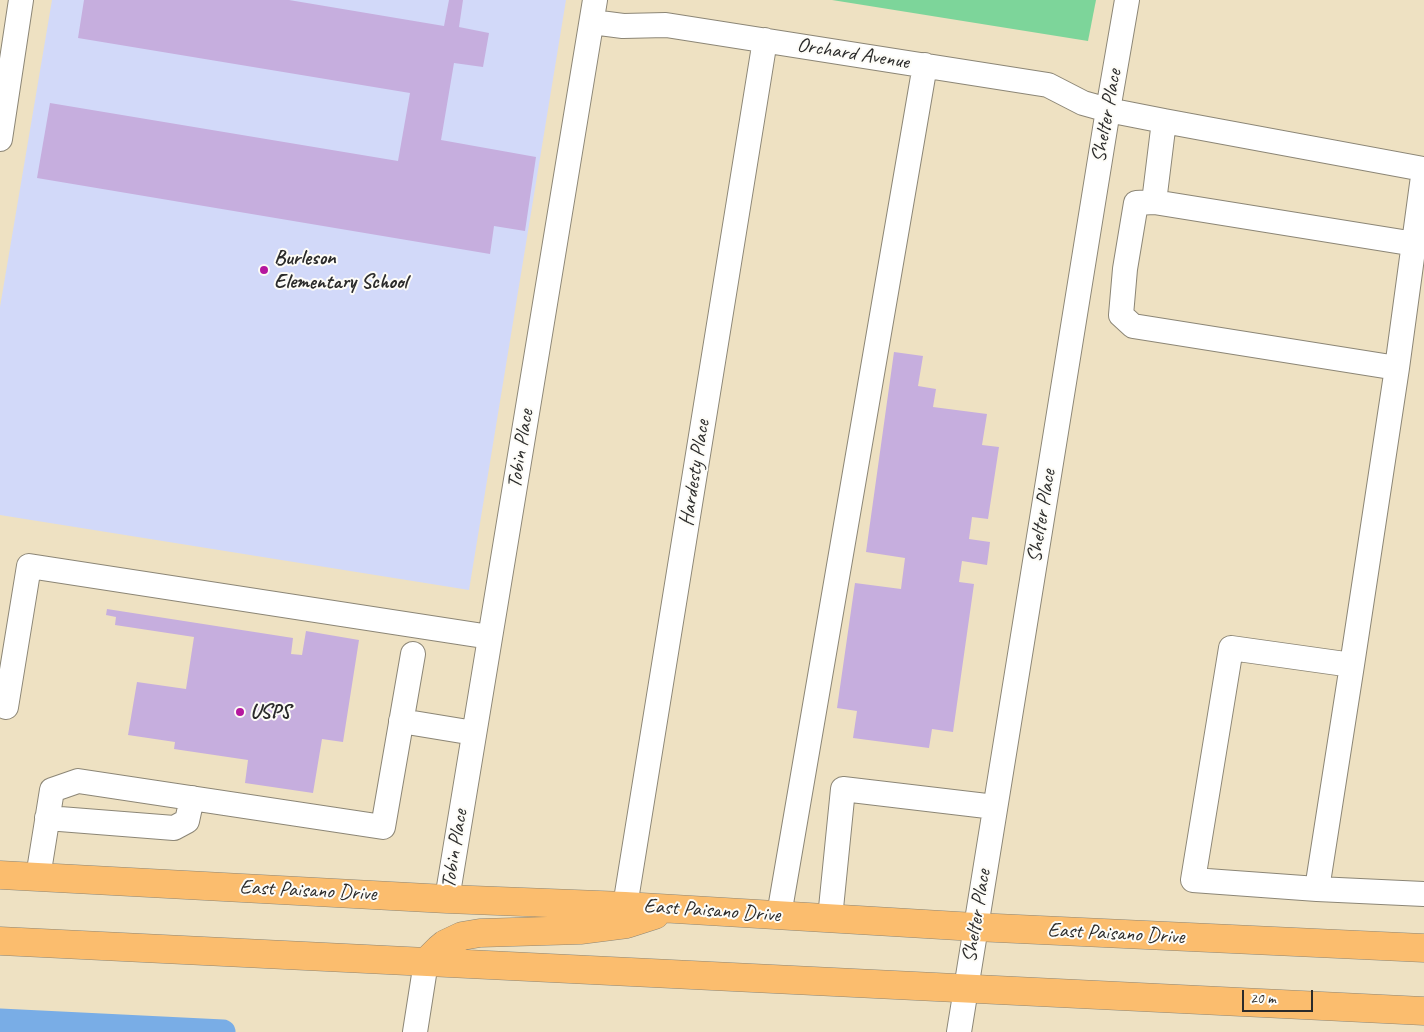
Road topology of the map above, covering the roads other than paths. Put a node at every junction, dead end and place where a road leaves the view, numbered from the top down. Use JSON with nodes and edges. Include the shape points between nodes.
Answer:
{"nodes":[{"id":1,"x":22,"y":0,"type":"edge"},
{"id":2,"x":1128,"y":0,"type":"edge"},
{"id":3,"x":594,"y":11,"type":"edge"},
{"id":4,"x":765,"y":40,"type":"junction"},
{"id":5,"x":925,"y":65,"type":"junction"},
{"id":6,"x":1108,"y":110,"type":"junction"},
{"id":7,"x":1164,"y":121,"type":"junction"},
{"id":8,"x":0,"y":138,"type":"edge"},
{"id":9,"x":1424,"y":169,"type":"edge"},
{"id":10,"x":1154,"y":202,"type":"junction"},
{"id":11,"x":1421,"y":209,"type":"edge"},
{"id":12,"x":1415,"y":244,"type":"junction"},
{"id":13,"x":1397,"y":368,"type":"junction"},
{"id":14,"x":490,"y":637,"type":"junction"},
{"id":15,"x":413,"y":654,"type":"dead end"},
{"id":16,"x":1352,"y":665,"type":"junction"},
{"id":17,"x":6,"y":707,"type":"dead end"},
{"id":18,"x":401,"y":722,"type":"junction"},
{"id":19,"x":474,"y":733,"type":"junction"},
{"id":20,"x":192,"y":798,"type":"junction"},
{"id":21,"x":995,"y":807,"type":"junction"},
{"id":22,"x":47,"y":818,"type":"junction"},
{"id":23,"x":0,"y":875,"type":"edge"},
{"id":24,"x":38,"y":877,"type":"junction"},
{"id":25,"x":1317,"y":889,"type":"junction"},
{"id":26,"x":1424,"y":894,"type":"edge"},
{"id":27,"x":446,"y":899,"type":"junction"},
{"id":28,"x":625,"y":906,"type":"junction"},
{"id":29,"x":675,"y":909,"type":"junction"},
{"id":30,"x":779,"y":915,"type":"junction"},
{"id":31,"x":830,"y":918,"type":"junction"},
{"id":32,"x":975,"y":927,"type":"junction"},
{"id":33,"x":0,"y":941,"type":"edge"},
{"id":34,"x":1424,"y":948,"type":"edge"},
{"id":35,"x":426,"y":962,"type":"junction"},
{"id":36,"x":966,"y":989,"type":"junction"},
{"id":37,"x":1424,"y":1011,"type":"edge"},
{"id":38,"x":416,"y":1025,"type":"edge"},
{"id":39,"x":959,"y":1032,"type":"edge"}],
"edges":[{"from":1,"to":8,"type":"street"},
{"from":2,"to":6,"type":"street","name":"Shelter Place"},
{"from":3,"to":4,"type":"street","name":"Orchard Avenue","via":[[623,26],[666,25]]},
{"from":3,"to":14,"type":"street","name":"Tobin Place"},
{"from":4,"to":5,"type":"street","name":"Orchard Avenue"},
{"from":4,"to":28,"type":"street","name":"Hardesty Place"},
{"from":5,"to":6,"type":"street","name":"Orchard Avenue","via":[[1048,85]]},
{"from":5,"to":30,"type":"street"},
{"from":6,"to":7,"type":"street","name":"Orchard Avenue"},
{"from":6,"to":21,"type":"street","name":"Shelter Place"},
{"from":7,"to":9,"type":"street","name":"Orchard Avenue"},
{"from":7,"to":10,"type":"street"},
{"from":9,"to":11,"type":"street"},
{"from":10,"to":12,"type":"street"},
{"from":10,"to":13,"type":"street","via":[[1136,203],[1121,315],[1133,326]]},
{"from":11,"to":12,"type":"street"},
{"from":12,"to":13,"type":"street"},
{"from":13,"to":16,"type":"street"},
{"from":14,"to":17,"type":"street","via":[[29,566]]},
{"from":14,"to":19,"type":"street","name":"Tobin Place"},
{"from":15,"to":18,"type":"street"},
{"from":16,"to":25,"type":"street"},
{"from":16,"to":25,"type":"street","via":[[1231,648],[1193,880]]},
{"from":18,"to":19,"type":"street"},
{"from":18,"to":20,"type":"street","via":[[383,827]]},
{"from":19,"to":27,"type":"street","name":"Tobin Place"},
{"from":20,"to":22,"type":"street","via":[[187,821],[174,828]]},
{"from":20,"to":22,"type":"street","via":[[78,781],[52,790]]},
{"from":21,"to":31,"type":"street","via":[[843,789]]},
{"from":21,"to":32,"type":"street","name":"Shelter Place"},
{"from":22,"to":24,"type":"street"},
{"from":23,"to":24,"type":"main road","name":"East Paisano Drive"},
{"from":24,"to":27,"type":"main road","name":"East Paisano Drive"},
{"from":25,"to":26,"type":"street"},
{"from":27,"to":28,"type":"main road","name":"East Paisano Drive"},
{"from":28,"to":29,"type":"main road","name":"East Paisano Drive"},
{"from":29,"to":30,"type":"main road","name":"East Paisano Drive"},
{"from":29,"to":35,"type":"main road","via":[[627,924],[580,930],[480,932],[462,936],[439,949]]},
{"from":30,"to":31,"type":"main road","name":"East Paisano Drive"},
{"from":31,"to":32,"type":"main road","name":"East Paisano Drive"},
{"from":32,"to":34,"type":"main road","name":"East Paisano Drive"},
{"from":32,"to":36,"type":"street","name":"Shelter Place"},
{"from":33,"to":35,"type":"main road"},
{"from":35,"to":36,"type":"main road"},
{"from":35,"to":38,"type":"street"},
{"from":36,"to":37,"type":"main road"},
{"from":36,"to":39,"type":"street","name":"Shelter Place"}]}
